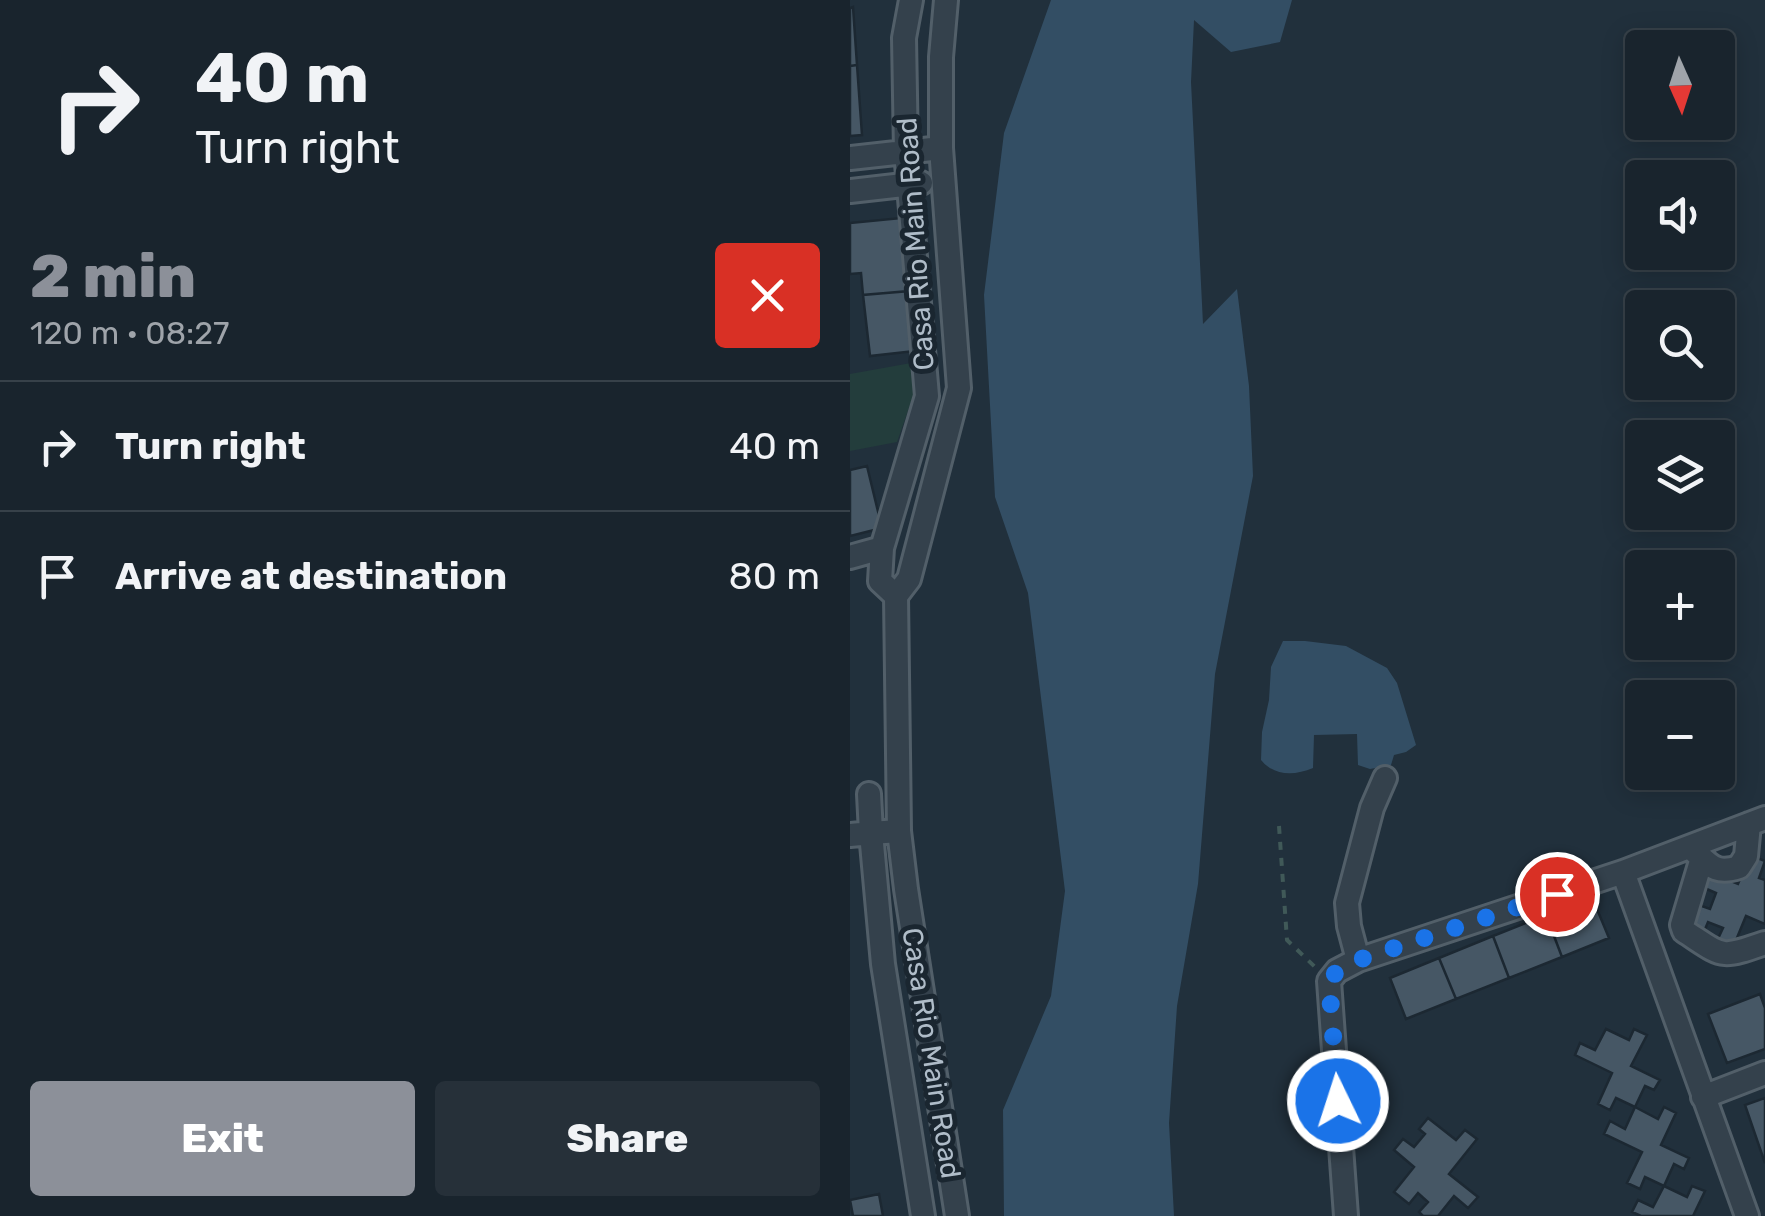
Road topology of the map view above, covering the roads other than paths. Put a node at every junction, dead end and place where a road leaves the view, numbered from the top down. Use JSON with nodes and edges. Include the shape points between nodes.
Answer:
{"nodes":[{"id":1,"x":912,"y":0,"type":"edge"},
{"id":2,"x":946,"y":0,"type":"edge"},
{"id":3,"x":941,"y":148,"type":"junction"},
{"id":4,"x":906,"y":152,"type":"junction"},
{"id":5,"x":850,"y":158,"type":"edge"},
{"id":6,"x":944,"y":181,"type":"junction"},
{"id":7,"x":909,"y":184,"type":"junction"},
{"id":8,"x":850,"y":191,"type":"edge"},
{"id":9,"x":882,"y":548,"type":"junction"},
{"id":10,"x":850,"y":557,"type":"edge"},
{"id":11,"x":896,"y":596,"type":"junction"},
{"id":12,"x":1385,"y":778,"type":"dead end"},
{"id":13,"x":868,"y":794,"type":"dead end"},
{"id":14,"x":1757,"y":820,"type":"edge"},
{"id":15,"x":899,"y":831,"type":"junction"},
{"id":16,"x":860,"y":834,"type":"edge"},
{"id":17,"x":1696,"y":852,"type":"junction"},
{"id":18,"x":1624,"y":872,"type":"junction"},
{"id":19,"x":1765,"y":943,"type":"edge"},
{"id":20,"x":1358,"y":960,"type":"junction"},
{"id":21,"x":1765,"y":1073,"type":"edge"},
{"id":22,"x":1703,"y":1097,"type":"junction"},
{"id":23,"x":940,"y":1105,"type":"junction"},
{"id":24,"x":907,"y":1109,"type":"junction"},
{"id":25,"x":924,"y":1216,"type":"edge"},
{"id":26,"x":957,"y":1216,"type":"edge"},
{"id":27,"x":1346,"y":1216,"type":"edge"},
{"id":28,"x":1748,"y":1216,"type":"edge"}],
"edges":[{"from":1,"to":4,"type":"street","name":"Casa Rio Main Road","via":[[904,38]]},
{"from":2,"to":3,"type":"street","name":"Casa Rio Main Road"},
{"from":3,"to":4,"type":"street"},
{"from":3,"to":6,"type":"street","name":"Casa Rio Main Road"},
{"from":4,"to":5,"type":"street"},
{"from":4,"to":7,"type":"street","name":"Casa Rio Main Road"},
{"from":6,"to":7,"type":"street"},
{"from":6,"to":11,"type":"street","name":"Casa Rio Main Road","via":[[959,388],[909,580]]},
{"from":7,"to":8,"type":"street"},
{"from":7,"to":9,"type":"street","name":"Casa Rio Main Road","via":[[926,396]]},
{"from":9,"to":10,"type":"street"},
{"from":9,"to":11,"type":"street","name":"Casa Rio Main Road","via":[[880,581]]},
{"from":11,"to":15,"type":"street","name":"Casa Rio Main Road"},
{"from":12,"to":20,"type":"street","via":[[1347,903]]},
{"from":13,"to":16,"type":"street","name":"Casa Rio Main Road"},
{"from":14,"to":17,"type":"street"},
{"from":14,"to":17,"type":"street","via":[[1739,868],[1715,869]]},
{"from":15,"to":16,"type":"street"},
{"from":15,"to":23,"type":"street","name":"Casa Rio Main Road"},
{"from":16,"to":24,"type":"street","name":"Casa Rio Main Road"},
{"from":17,"to":18,"type":"street"},
{"from":17,"to":19,"type":"street","via":[[1684,931],[1719,954]]},
{"from":18,"to":20,"type":"street"},
{"from":18,"to":22,"type":"street"},
{"from":20,"to":27,"type":"street","via":[[1329,981]]},
{"from":21,"to":22,"type":"street"},
{"from":22,"to":28,"type":"street"},
{"from":23,"to":24,"type":"street"},
{"from":23,"to":26,"type":"street","name":"Casa Rio Main Road"},
{"from":24,"to":25,"type":"street","name":"Casa Rio Main Road"}]}
